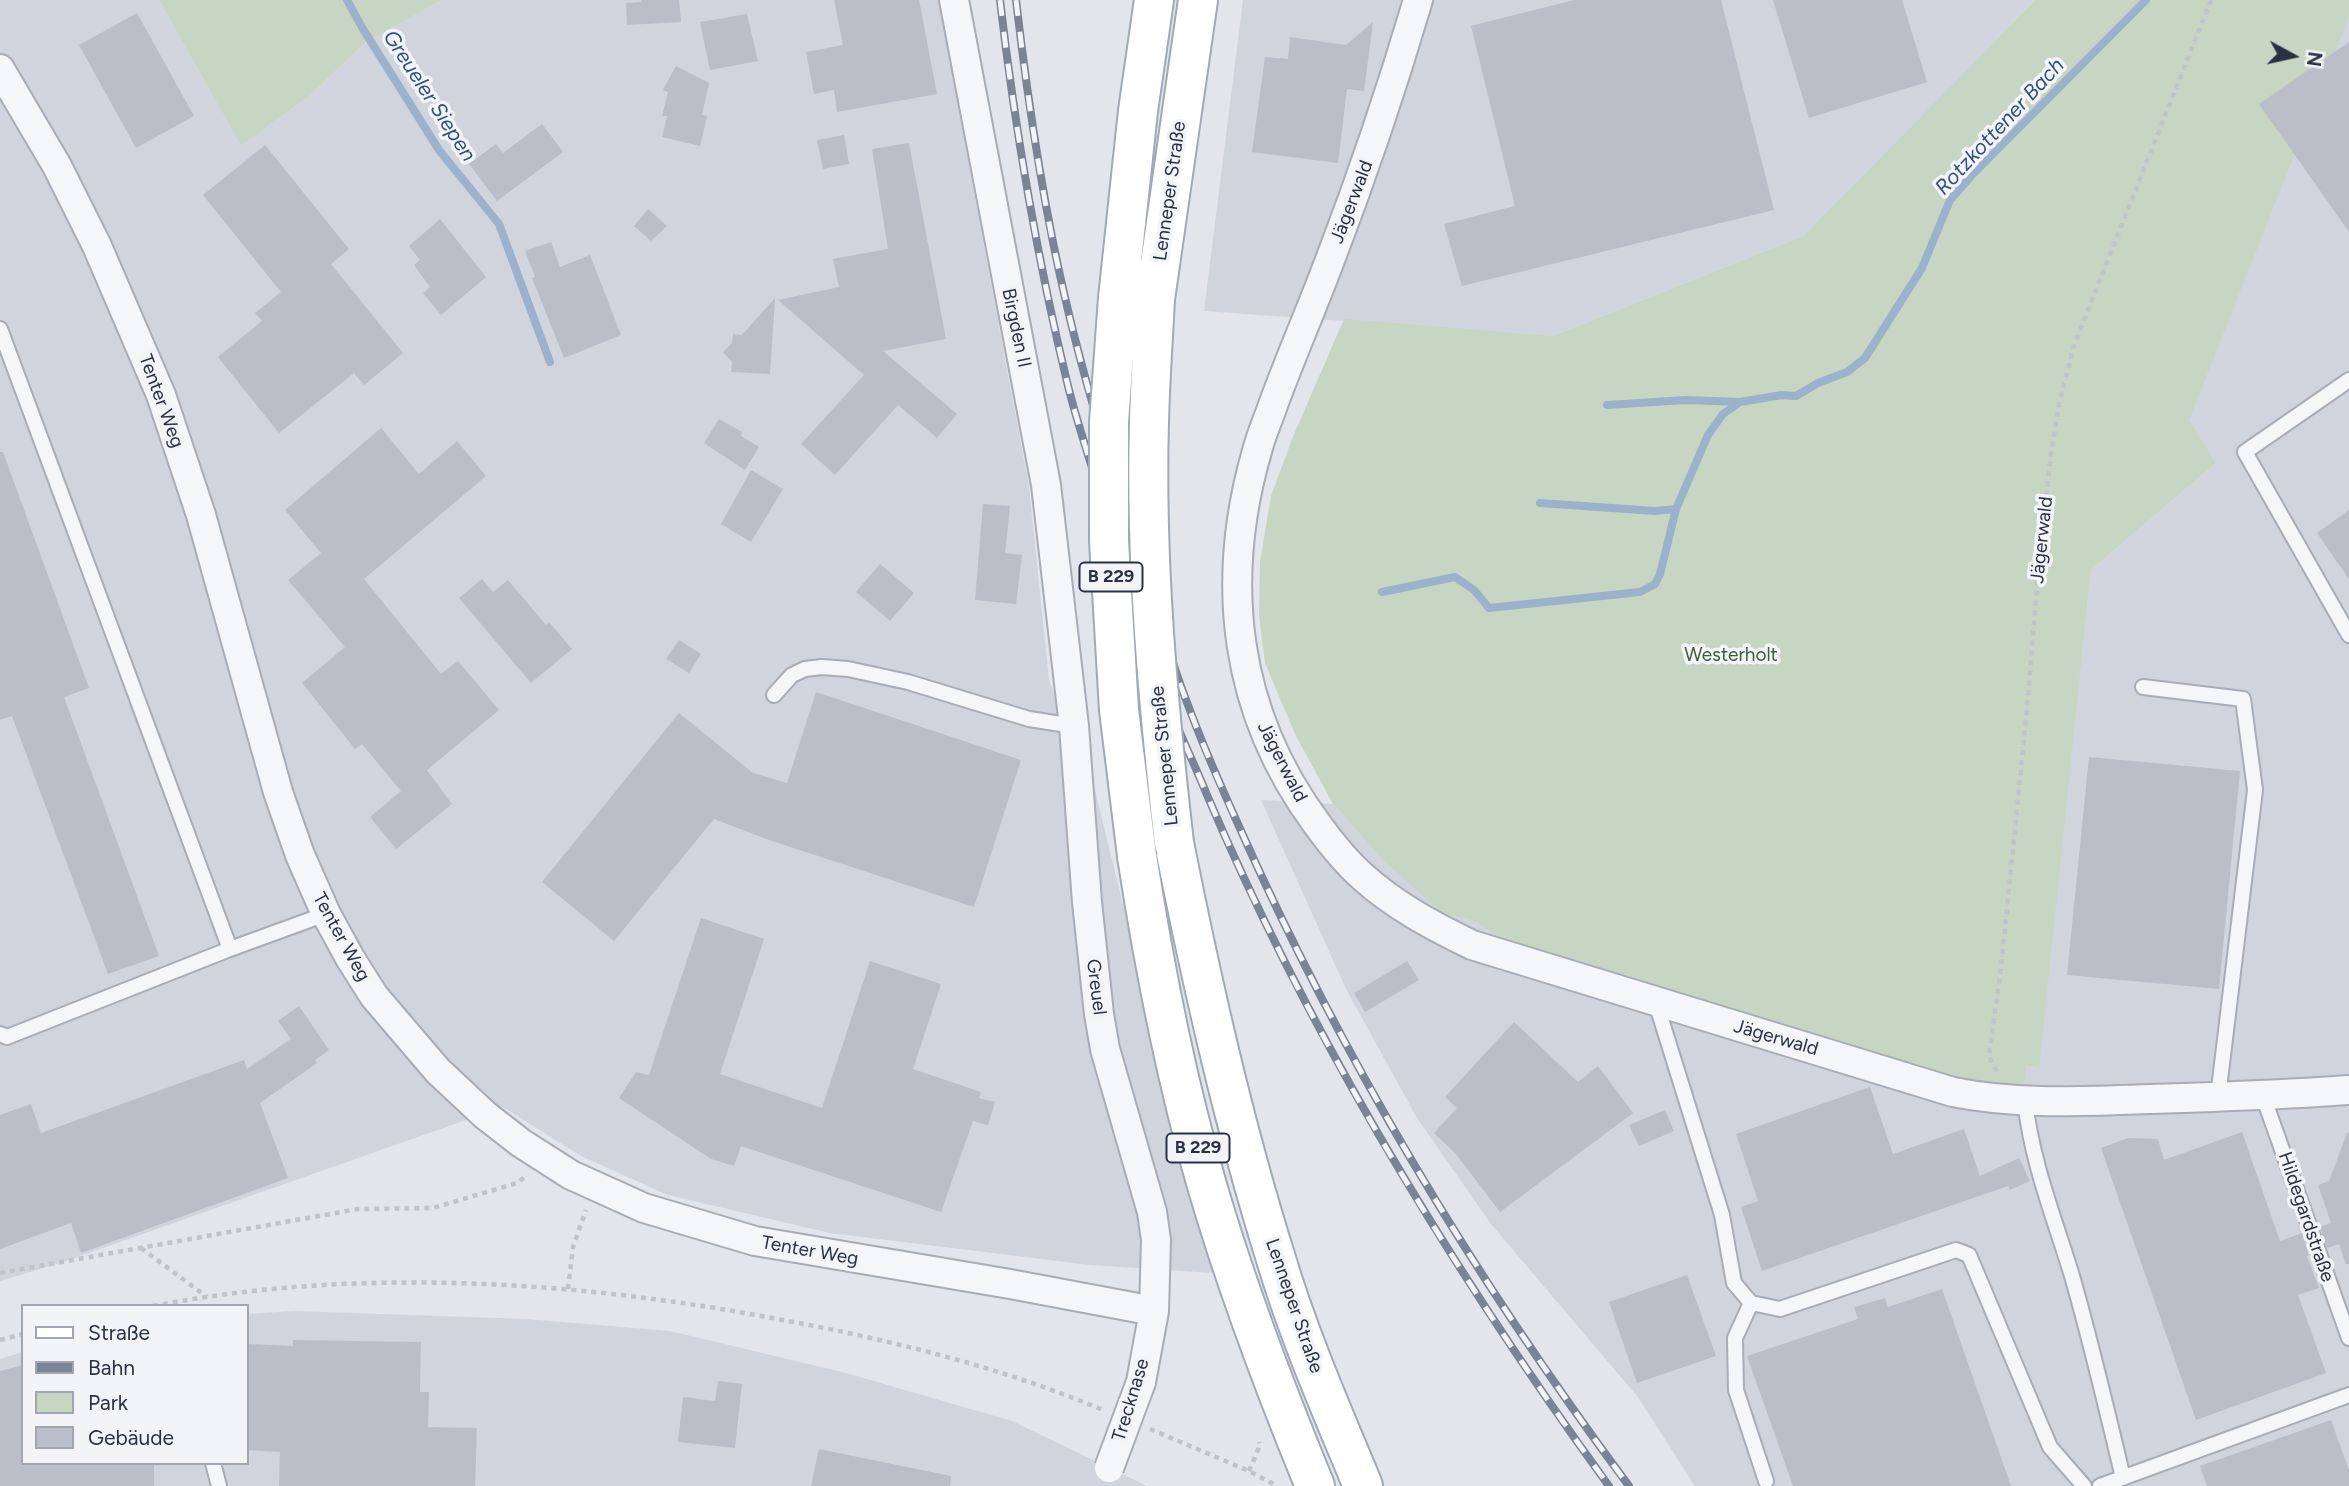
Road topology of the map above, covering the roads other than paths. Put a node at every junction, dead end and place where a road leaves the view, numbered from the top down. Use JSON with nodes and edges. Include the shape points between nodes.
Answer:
{"nodes":[{"id":1,"x":954,"y":0,"type":"edge"},
{"id":2,"x":1154,"y":0,"type":"edge"},
{"id":3,"x":1198,"y":0,"type":"edge"},
{"id":4,"x":1418,"y":0,"type":"edge"},
{"id":5,"x":0,"y":69,"type":"edge"},
{"id":6,"x":0,"y":329,"type":"edge"},
{"id":7,"x":2349,"y":380,"type":"edge"},
{"id":8,"x":2349,"y":635,"type":"edge"},
{"id":9,"x":1067,"y":657,"type":"joint"},
{"id":10,"x":2143,"y":687,"type":"dead end"},
{"id":11,"x":774,"y":695,"type":"dead end"},
{"id":12,"x":1074,"y":726,"type":"junction"},
{"id":13,"x":326,"y":914,"type":"junction"},
{"id":14,"x":230,"y":949,"type":"junction"},
{"id":15,"x":1656,"y":1003,"type":"junction"},
{"id":16,"x":0,"y":1034,"type":"edge"},
{"id":17,"x":2349,"y":1090,"type":"edge"},
{"id":18,"x":2263,"y":1096,"type":"junction"},
{"id":19,"x":2218,"y":1097,"type":"junction"},
{"id":20,"x":2020,"y":1101,"type":"junction"},
{"id":21,"x":1751,"y":1303,"type":"junction"},
{"id":22,"x":1154,"y":1311,"type":"junction"},
{"id":23,"x":2349,"y":1338,"type":"edge"},
{"id":24,"x":2349,"y":1395,"type":"edge"},
{"id":25,"x":214,"y":1465,"type":"edge"},
{"id":26,"x":1105,"y":1477,"type":"edge"},
{"id":27,"x":2123,"y":1478,"type":"junction"},
{"id":28,"x":1300,"y":1480,"type":"edge"},
{"id":29,"x":1766,"y":1481,"type":"dead end"},
{"id":30,"x":219,"y":1486,"type":"edge"},
{"id":31,"x":1363,"y":1486,"type":"edge"},
{"id":32,"x":2084,"y":1486,"type":"edge"},
{"id":33,"x":2100,"y":1486,"type":"edge"}],
"edges":[{"from":1,"to":9,"type":"street","name":"Birgden II","via":[[1039,447]]},
{"from":2,"to":28,"type":"main road","name":"Lenneper Straße","number":"B 229","bridge":true,"via":[[1118,298],[1109,422],[1110,552],[1119,710],[1136,856],[1164,1008],[1205,1179]]},
{"from":3,"to":31,"type":"main road","name":"Lenneper Straße","number":"B 229","bridge":true,"via":[[1155,299],[1149,422],[1159,709],[1174,843],[1236,1120],[1276,1259]]},
{"from":4,"to":15,"type":"street","name":"Jägerwald","via":[[1371,152],[1257,450],[1236,573],[1248,686],[1268,741],[1297,797],[1362,876],[1393,901],[1472,945]]},
{"from":5,"to":13,"type":"street","name":"Tenter Weg","via":[[97,246],[161,395],[201,515],[278,792]]},
{"from":6,"to":14,"type":"lane"},
{"from":7,"to":8,"type":"lane","via":[[2245,452]]},
{"from":9,"to":12,"type":"street","name":"Greuel"},
{"from":10,"to":19,"type":"lane","via":[[2243,699],[2255,790]]},
{"from":11,"to":12,"type":"lane","via":[[792,675],[805,669],[848,669],[1029,719]]},
{"from":12,"to":22,"type":"street","name":"Greuel","via":[[1099,1014],[1152,1212]]},
{"from":13,"to":14,"type":"lane"},
{"from":13,"to":22,"type":"street","name":"Tenter Weg","via":[[374,996],[438,1071],[485,1115],[571,1175],[643,1208],[755,1241]]},
{"from":14,"to":16,"type":"lane","via":[[7,1037]]},
{"from":15,"to":20,"type":"street","name":"Jägerwald","via":[[1934,1088]]},
{"from":15,"to":21,"type":"lane","via":[[1719,1203],[1734,1283]]},
{"from":17,"to":18,"type":"street"},
{"from":18,"to":19,"type":"street"},
{"from":18,"to":23,"type":"lane","name":"Hildegardstraße"},
{"from":19,"to":20,"type":"street"},
{"from":20,"to":27,"type":"lane","via":[[2097,1368]]},
{"from":21,"to":29,"type":"lane","via":[[1735,1338],[1736,1391]]},
{"from":21,"to":32,"type":"lane","via":[[1780,1309],[1956,1250],[1969,1255],[2050,1447]]},
{"from":22,"to":26,"type":"street","name":"Trecknase","bridge":true,"via":[[1141,1381]]},
{"from":24,"to":27,"type":"lane"},
{"from":25,"to":30,"type":"lane"},
{"from":27,"to":33,"type":"lane"}]}
